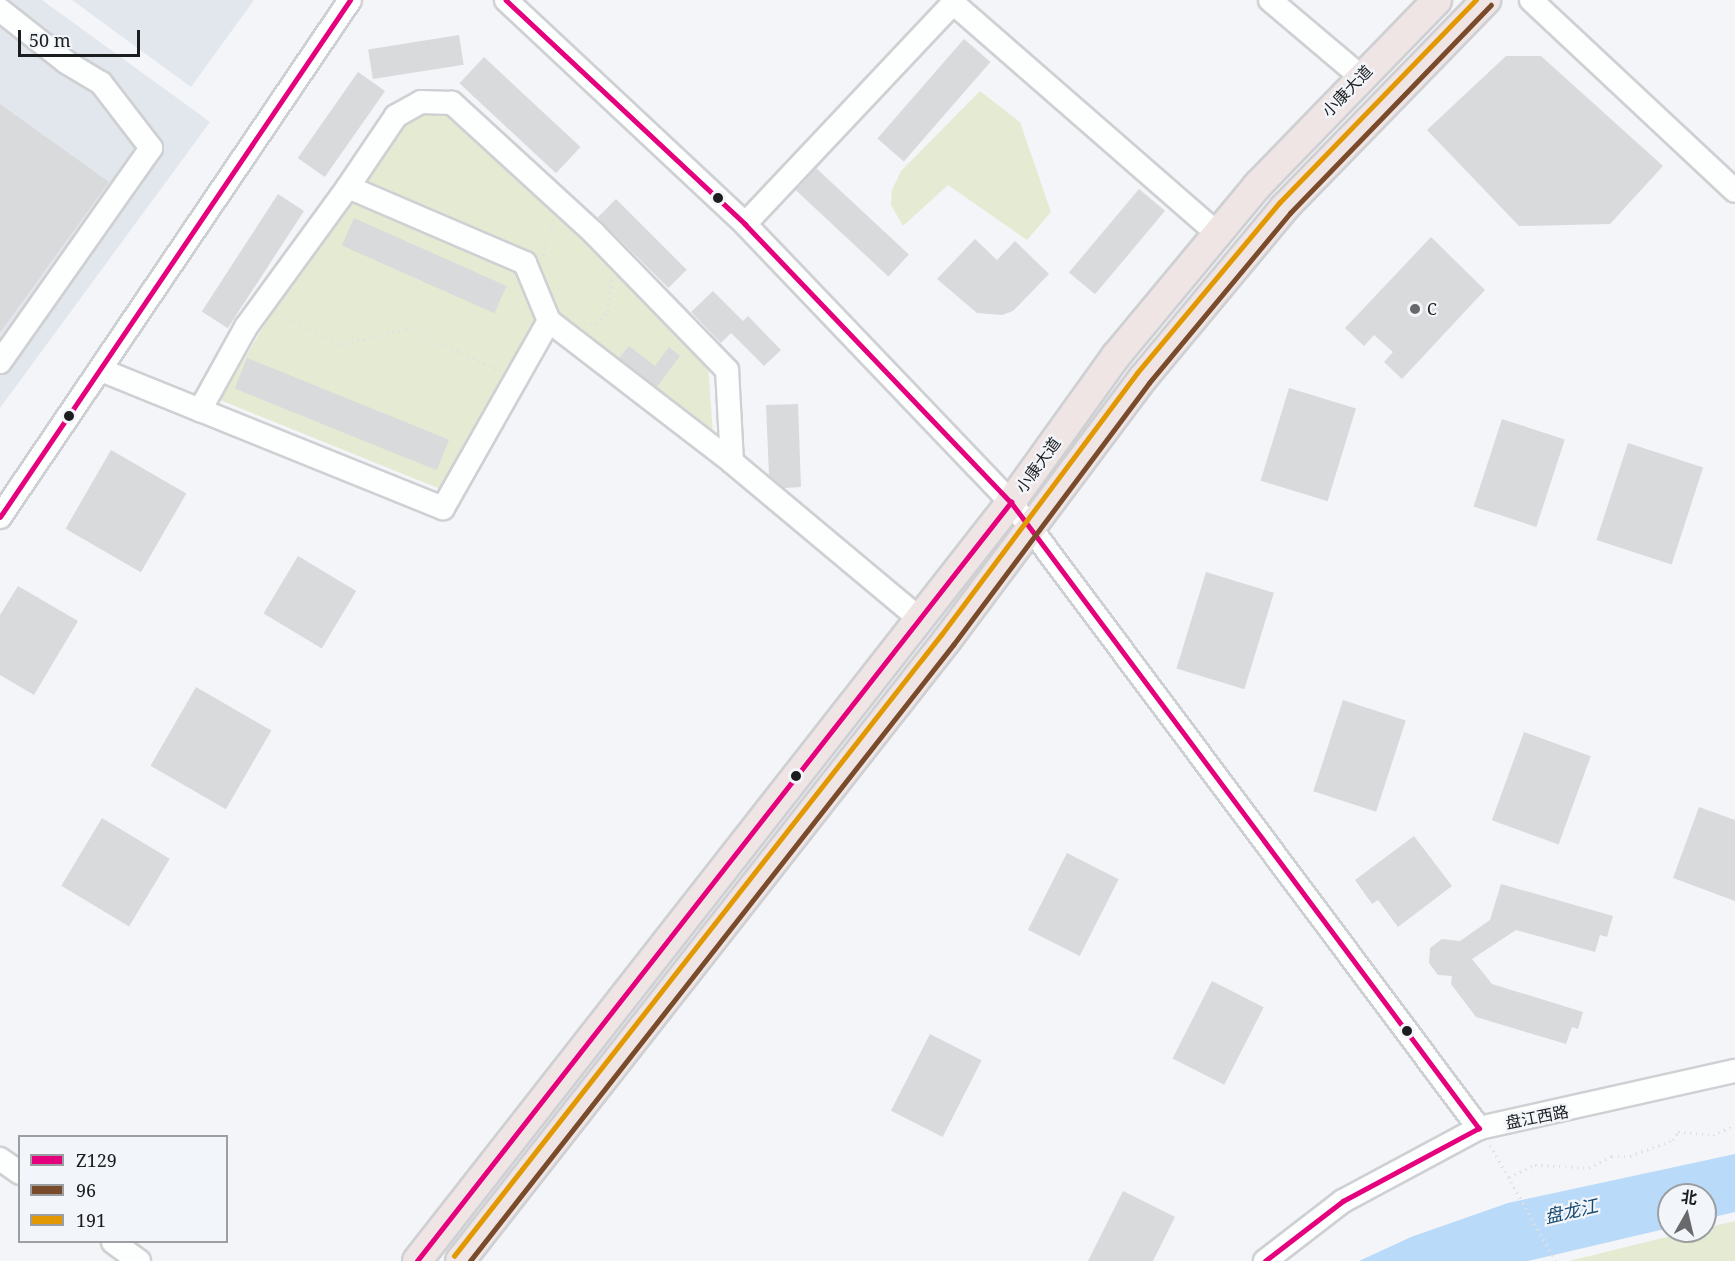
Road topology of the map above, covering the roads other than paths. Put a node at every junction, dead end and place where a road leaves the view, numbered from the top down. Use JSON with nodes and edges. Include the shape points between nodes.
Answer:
{"nodes":[{"id":1,"x":350,"y":0,"type":"edge"},
{"id":2,"x":506,"y":0,"type":"edge"},
{"id":3,"x":1270,"y":0,"type":"edge"},
{"id":4,"x":1437,"y":0,"type":"edge"},
{"id":5,"x":1486,"y":0,"type":"edge"},
{"id":6,"x":1531,"y":0,"type":"edge"},
{"id":7,"x":0,"y":10,"type":"edge"},
{"id":8,"x":1360,"y":76,"type":"junction"},
{"id":9,"x":348,"y":187,"type":"junction"},
{"id":10,"x":1735,"y":191,"type":"edge"},
{"id":11,"x":745,"y":224,"type":"junction"},
{"id":12,"x":1217,"y":233,"type":"junction"},
{"id":13,"x":549,"y":321,"type":"junction"},
{"id":14,"x":0,"y":362,"type":"edge"},
{"id":15,"x":101,"y":370,"type":"junction"},
{"id":16,"x":200,"y":410,"type":"junction"},
{"id":17,"x":732,"y":462,"type":"junction"},
{"id":18,"x":1011,"y":502,"type":"junction"},
{"id":19,"x":0,"y":517,"type":"edge"},
{"id":20,"x":1032,"y":530,"type":"junction"},
{"id":21,"x":920,"y":619,"type":"junction"},
{"id":22,"x":1735,"y":1071,"type":"edge"},
{"id":23,"x":1479,"y":1128,"type":"junction"},
{"id":24,"x":0,"y":1159,"type":"edge"},
{"id":25,"x":18,"y":1172,"type":"edge"},
{"id":26,"x":114,"y":1243,"type":"edge"},
{"id":27,"x":139,"y":1261,"type":"edge"},
{"id":28,"x":417,"y":1261,"type":"edge"},
{"id":29,"x":460,"y":1261,"type":"edge"},
{"id":30,"x":1265,"y":1261,"type":"edge"}],
"edges":[{"from":1,"to":15,"type":"street"},
{"from":2,"to":11,"type":"street"},
{"from":3,"to":8,"type":"street"},
{"from":4,"to":8,"type":"main road","name":"小康大道"},
{"from":5,"to":20,"type":"main road","name":"小康大道","via":[[1284,208],[1143,378]]},
{"from":6,"to":10,"type":"street"},
{"from":7,"to":14,"type":"street","via":[[66,62],[101,83],[151,148]]},
{"from":8,"to":12,"type":"main road","name":"小康大道"},
{"from":9,"to":13,"type":"street","via":[[525,263]]},
{"from":9,"to":16,"type":"street","via":[[262,306]]},
{"from":9,"to":17,"type":"street","via":[[396,116],[421,102],[452,102],[564,205],[727,370]]},
{"from":11,"to":12,"type":"street","via":[[952,3]]},
{"from":11,"to":18,"type":"street"},
{"from":12,"to":18,"type":"main road","name":"小康大道","via":[[1116,356]]},
{"from":13,"to":16,"type":"street","via":[[443,508]]},
{"from":13,"to":17,"type":"street"},
{"from":15,"to":16,"type":"street"},
{"from":15,"to":19,"type":"street"},
{"from":17,"to":21,"type":"street"},
{"from":18,"to":20,"type":"street"},
{"from":18,"to":21,"type":"main road","name":"小康大道"},
{"from":20,"to":23,"type":"street"},
{"from":20,"to":29,"type":"main road","name":"小康大道"},
{"from":21,"to":28,"type":"main road","name":"小康大道"},
{"from":22,"to":23,"type":"street","name":"盘江西路"},
{"from":23,"to":30,"type":"street","name":"盘江西路","via":[[1343,1201]]},
{"from":24,"to":25,"type":"street"},
{"from":26,"to":27,"type":"street"}]}
